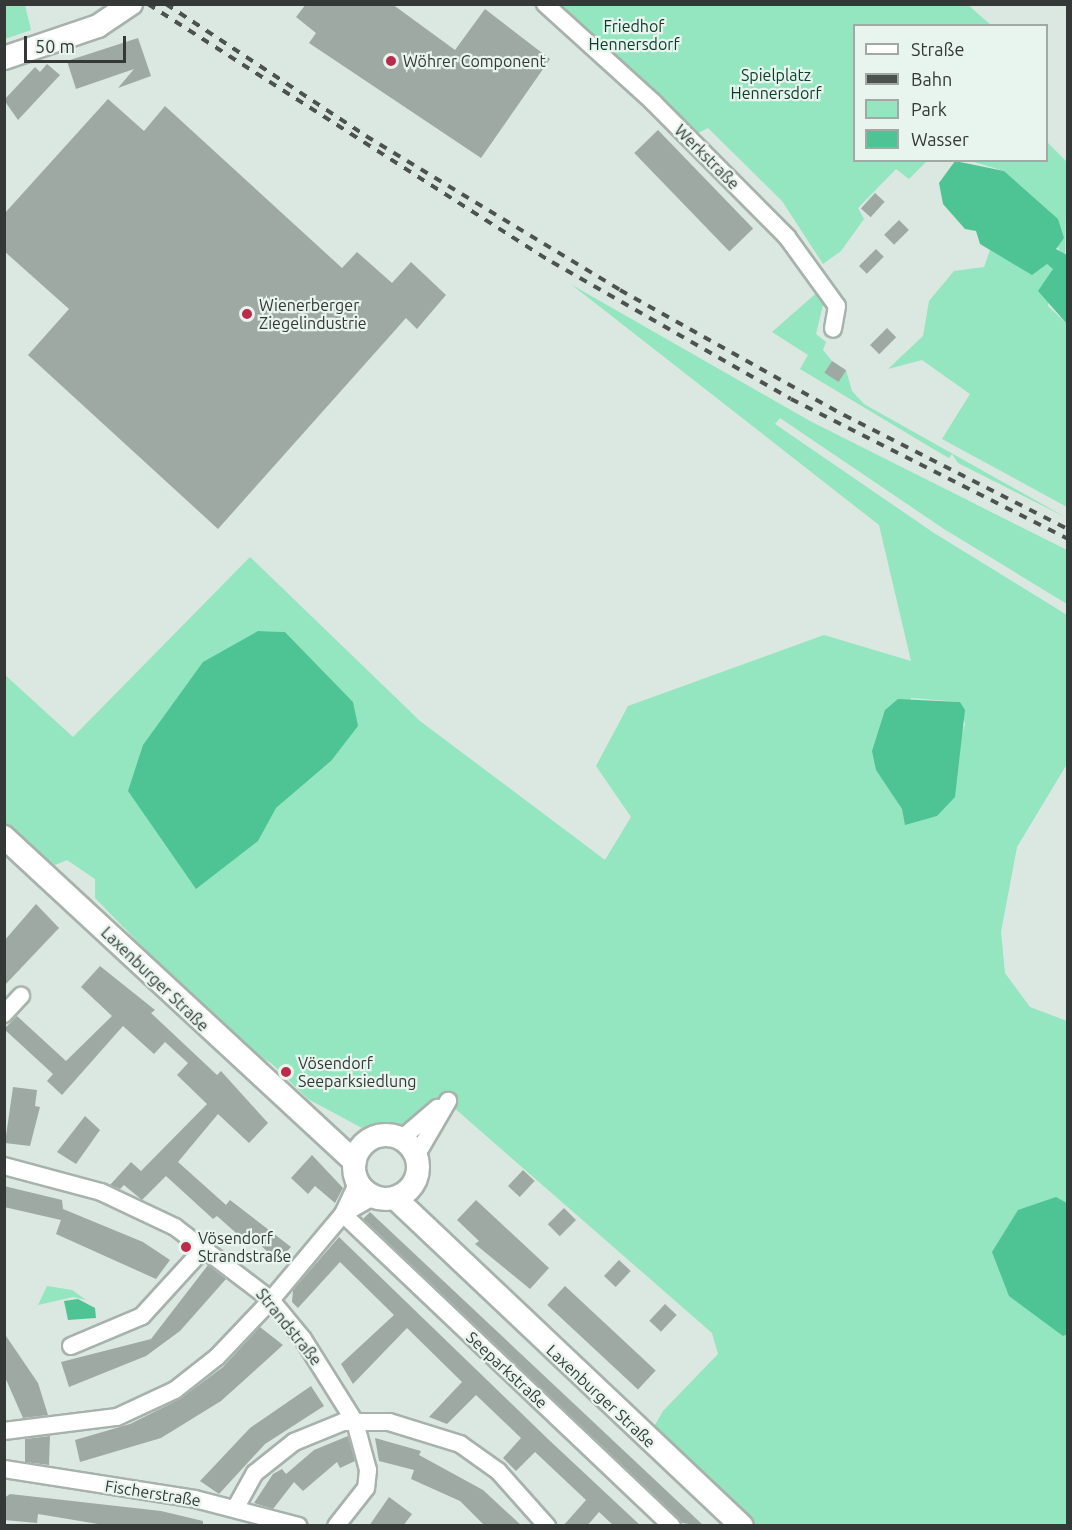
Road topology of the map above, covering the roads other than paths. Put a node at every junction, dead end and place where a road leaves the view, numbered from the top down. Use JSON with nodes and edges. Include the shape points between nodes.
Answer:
{"nodes":[{"id":1,"x":131,"y":4,"type":"edge"},
{"id":2,"x":545,"y":4,"type":"edge"},
{"id":3,"x":4,"y":58,"type":"edge"},
{"id":4,"x":833,"y":329,"type":"dead end"},
{"id":5,"x":4,"y":837,"type":"edge"},
{"id":6,"x":21,"y":996,"type":"dead end"},
{"id":7,"x":4,"y":1014,"type":"edge"},
{"id":8,"x":309,"y":1118,"type":"junction"},
{"id":9,"x":371,"y":1139,"type":"junction"},
{"id":10,"x":401,"y":1139,"type":"junction"},
{"id":11,"x":416,"y":1156,"type":"junction"},
{"id":12,"x":4,"y":1166,"type":"edge"},
{"id":13,"x":415,"y":1180,"type":"junction"},
{"id":14,"x":370,"y":1185,"type":"junction"},
{"id":15,"x":343,"y":1214,"type":"junction"},
{"id":16,"x":206,"y":1246,"type":"junction"},
{"id":17,"x":464,"y":1263,"type":"junction"},
{"id":18,"x":270,"y":1300,"type":"junction"},
{"id":19,"x":71,"y":1346,"type":"dead end"},
{"id":20,"x":355,"y":1422,"type":"junction"},
{"id":21,"x":4,"y":1431,"type":"edge"},
{"id":22,"x":4,"y":1469,"type":"edge"},
{"id":23,"x":236,"y":1507,"type":"junction"},
{"id":24,"x":299,"y":1526,"type":"edge"},
{"id":25,"x":336,"y":1526,"type":"edge"},
{"id":26,"x":547,"y":1526,"type":"edge"},
{"id":27,"x":672,"y":1526,"type":"edge"},
{"id":28,"x":742,"y":1526,"type":"edge"}],
"edges":[{"from":1,"to":3,"type":"main road","via":[[98,26]]},
{"from":2,"to":4,"type":"street","name":"Werkstraße","via":[[653,102],[787,237],[837,306]]},
{"from":5,"to":8,"type":"main road","name":"Laxenburger Straße"},
{"from":6,"to":7,"type":"street"},
{"from":8,"to":9,"type":"main road","name":"Laxenburger Straße","via":[[357,1139]]},
{"from":8,"to":14,"type":"main road","name":"Laxenburger Straße"},
{"from":9,"to":10,"type":"main road","name":"Laxenburger Straße"},
{"from":9,"to":14,"type":"main road"},
{"from":10,"to":11,"type":"main road"},
{"from":10,"to":11,"type":"street","via":[[448,1101]]},
{"from":11,"to":13,"type":"main road"},
{"from":12,"to":16,"type":"street","name":"Strandstraße","via":[[101,1192]]},
{"from":13,"to":14,"type":"main road"},
{"from":13,"to":17,"type":"main road","name":"Laxenburger Straße","via":[[416,1193]]},
{"from":14,"to":15,"type":"street"},
{"from":14,"to":17,"type":"main road","name":"Laxenburger Straße"},
{"from":15,"to":18,"type":"street"},
{"from":15,"to":27,"type":"street","name":"Seeparkstraße"},
{"from":16,"to":18,"type":"street","name":"Strandstraße"},
{"from":16,"to":19,"type":"street","via":[[142,1316]]},
{"from":17,"to":28,"type":"main road","name":"Laxenburger Straße"},
{"from":18,"to":20,"type":"street","name":"Strandstraße","via":[[303,1339]]},
{"from":18,"to":21,"type":"street","via":[[217,1357],[145,1407],[70,1427]]},
{"from":20,"to":23,"type":"street","via":[[294,1442],[255,1473]]},
{"from":20,"to":25,"type":"street","via":[[368,1470],[366,1488]]},
{"from":20,"to":26,"type":"street","via":[[389,1422],[460,1444],[498,1471]]},
{"from":22,"to":23,"type":"street","name":"Fischerstraße"},
{"from":23,"to":24,"type":"street","name":"Fischerstraße"}]}
